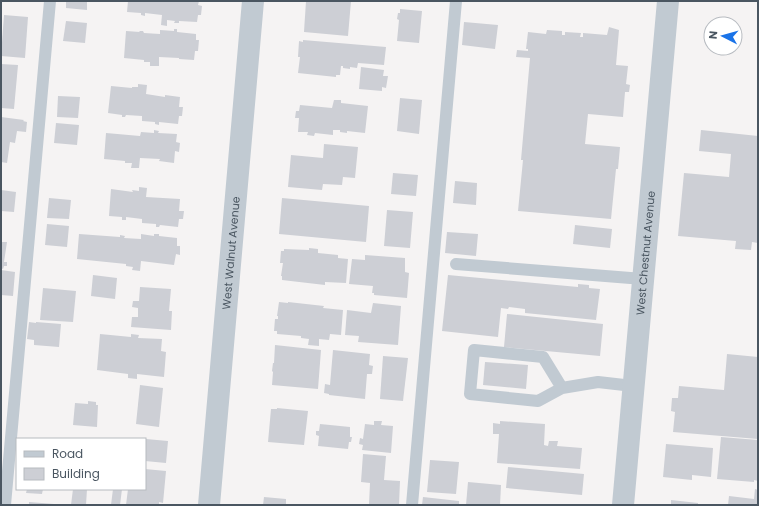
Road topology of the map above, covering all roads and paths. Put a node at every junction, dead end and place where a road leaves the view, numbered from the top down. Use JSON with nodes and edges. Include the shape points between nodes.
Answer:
{"nodes":[{"id":1,"x":50,"y":1,"type":"edge"},
{"id":2,"x":253,"y":1,"type":"edge"},
{"id":3,"x":456,"y":1,"type":"edge"},
{"id":4,"x":668,"y":1,"type":"edge"},
{"id":5,"x":456,"y":264,"type":"dead end"},
{"id":6,"x":643,"y":279,"type":"junction"},
{"id":7,"x":633,"y":386,"type":"junction"},
{"id":8,"x":562,"y":388,"type":"junction"},
{"id":9,"x":5,"y":505,"type":"edge"},
{"id":10,"x":209,"y":505,"type":"edge"},
{"id":11,"x":412,"y":505,"type":"edge"},
{"id":12,"x":623,"y":505,"type":"edge"}],
"edges":[{"from":1,"to":9,"type":"lane"},
{"from":2,"to":10,"type":"street","name":"West Walnut Avenue"},
{"from":3,"to":11,"type":"lane"},
{"from":4,"to":6,"type":"street","name":"West Chestnut Avenue"},
{"from":5,"to":6,"type":"lane"},
{"from":6,"to":7,"type":"street","name":"West Chestnut Avenue"},
{"from":7,"to":8,"type":"lane","via":[[598,382]]},
{"from":7,"to":12,"type":"street","name":"West Chestnut Avenue"},
{"from":8,"to":8,"type":"lane","via":[[538,401],[470,394],[474,350],[543,357]]}]}
